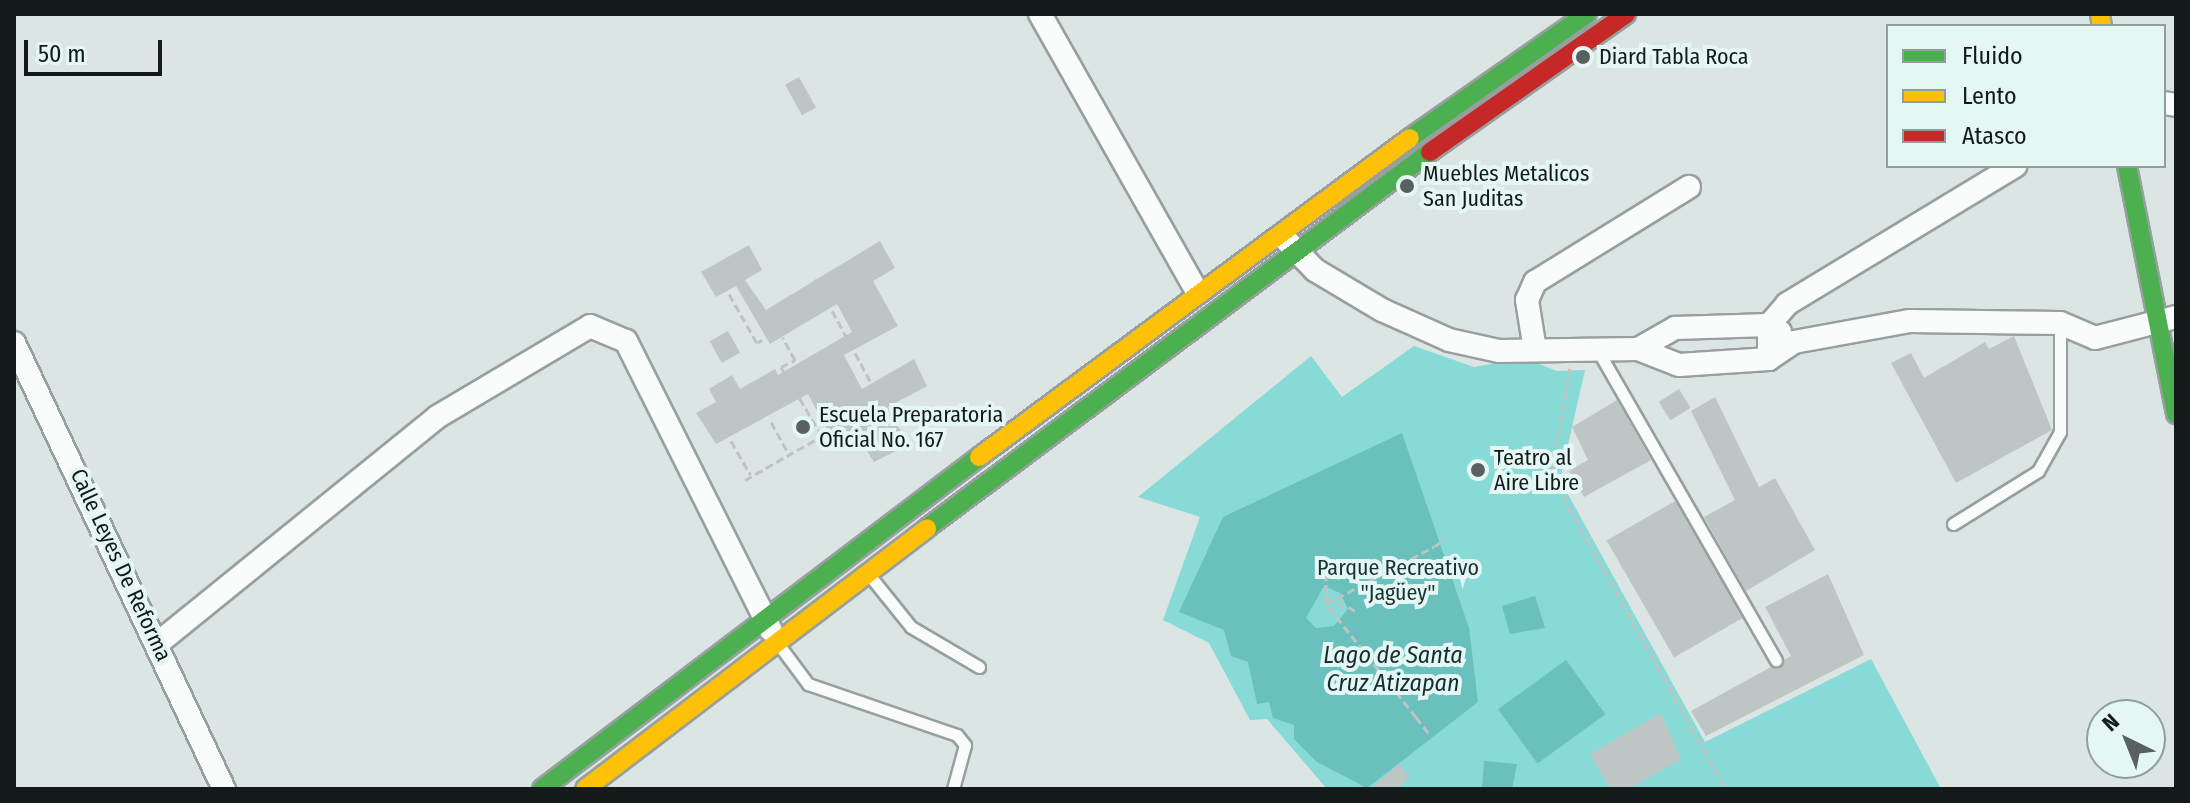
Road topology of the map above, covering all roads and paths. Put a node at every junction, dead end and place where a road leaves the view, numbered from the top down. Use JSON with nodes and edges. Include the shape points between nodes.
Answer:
{"nodes":[{"id":1,"x":1040,"y":14,"type":"edge"},
{"id":2,"x":1626,"y":14,"type":"edge"},
{"id":3,"x":1575,"y":17,"type":"edge"},
{"id":4,"x":2012,"y":168,"type":"edge"},
{"id":5,"x":2128,"y":168,"type":"edge"},
{"id":6,"x":1689,"y":187,"type":"dead end"},
{"id":7,"x":1278,"y":230,"type":"junction"},
{"id":8,"x":1293,"y":248,"type":"junction"},
{"id":9,"x":815,"y":279,"type":"dead end"},
{"id":10,"x":1197,"y":291,"type":"junction"},
{"id":11,"x":729,"y":294,"type":"dead end"},
{"id":12,"x":2166,"y":320,"type":"edge"},
{"id":13,"x":2060,"y":323,"type":"junction"},
{"id":14,"x":1769,"y":325,"type":"junction"},
{"id":15,"x":782,"y":337,"type":"dead end"},
{"id":16,"x":762,"y":340,"type":"dead end"},
{"id":17,"x":1794,"y":342,"type":"junction"},
{"id":18,"x":14,"y":343,"type":"edge"},
{"id":19,"x":1597,"y":349,"type":"junction"},
{"id":20,"x":1638,"y":349,"type":"junction"},
{"id":21,"x":1535,"y":350,"type":"junction"},
{"id":22,"x":1574,"y":350,"type":"junction"},
{"id":23,"x":1769,"y":359,"type":"junction"},
{"id":24,"x":2174,"y":393,"type":"edge"},
{"id":25,"x":882,"y":403,"type":"dead end"},
{"id":26,"x":2176,"y":414,"type":"edge"},
{"id":27,"x":771,"y":422,"type":"dead end"},
{"id":28,"x":731,"y":441,"type":"dead end"},
{"id":29,"x":789,"y":454,"type":"junction"},
{"id":30,"x":751,"y":475,"type":"junction"},
{"id":31,"x":745,"y":480,"type":"dead end"},
{"id":32,"x":1953,"y":524,"type":"dead end"},
{"id":33,"x":1446,"y":538,"type":"dead end"},
{"id":34,"x":1326,"y":574,"type":"dead end"},
{"id":35,"x":869,"y":576,"type":"junction"},
{"id":36,"x":1326,"y":597,"type":"junction"},
{"id":37,"x":1326,"y":604,"type":"junction"},
{"id":38,"x":1358,"y":612,"type":"dead end"},
{"id":39,"x":763,"y":615,"type":"junction"},
{"id":40,"x":777,"y":641,"type":"junction"},
{"id":41,"x":157,"y":644,"type":"junction"},
{"id":42,"x":1776,"y":660,"type":"dead end"},
{"id":43,"x":979,"y":667,"type":"dead end"},
{"id":44,"x":1431,"y":736,"type":"dead end"},
{"id":45,"x":224,"y":789,"type":"edge"},
{"id":46,"x":542,"y":789,"type":"edge"},
{"id":47,"x":585,"y":789,"type":"edge"},
{"id":48,"x":953,"y":789,"type":"edge"},
{"id":49,"x":1726,"y":789,"type":"edge"}],
"edges":[{"from":1,"to":10,"type":"street"},
{"from":2,"to":8,"type":"main road"},
{"from":3,"to":7,"type":"main road"},
{"from":4,"to":14,"type":"street","via":[[1787,304]]},
{"from":5,"to":12,"type":"main road"},
{"from":6,"to":21,"type":"street","via":[[1535,282],[1527,300]]},
{"from":7,"to":8,"type":"street"},
{"from":7,"to":10,"type":"main road"},
{"from":8,"to":21,"type":"street","via":[[1336,285],[1449,340]]},
{"from":8,"to":35,"type":"main road"},
{"from":9,"to":25,"type":"path"},
{"from":10,"to":39,"type":"main road"},
{"from":11,"to":16,"type":"path","via":[[757,343]]},
{"from":12,"to":13,"type":"street","via":[[2095,338]]},
{"from":12,"to":24,"type":"main road"},
{"from":13,"to":17,"type":"street","via":[[1910,321]]},
{"from":13,"to":32,"type":"lane","via":[[2060,432],[2038,471]]},
{"from":14,"to":17,"type":"street"},
{"from":14,"to":20,"type":"street","via":[[1675,328]]},
{"from":14,"to":23,"type":"street"},
{"from":15,"to":29,"type":"path","via":[[795,360],[781,367],[822,436]]},
{"from":17,"to":23,"type":"street"},
{"from":18,"to":41,"type":"street","name":"Calle Leyes De Reforma"},
{"from":19,"to":20,"type":"street"},
{"from":19,"to":22,"type":"street"},
{"from":19,"to":42,"type":"lane"},
{"from":20,"to":23,"type":"street","via":[[1679,365]]},
{"from":21,"to":22,"type":"street"},
{"from":22,"to":49,"type":"path","via":[[1551,475]]},
{"from":24,"to":26,"type":"main road"},
{"from":27,"to":29,"type":"path"},
{"from":28,"to":30,"type":"path"},
{"from":29,"to":30,"type":"path"},
{"from":30,"to":31,"type":"path"},
{"from":33,"to":37,"type":"path","bridge":true},
{"from":34,"to":36,"type":"path"},
{"from":35,"to":40,"type":"main road"},
{"from":35,"to":43,"type":"lane","via":[[911,627]]},
{"from":36,"to":37,"type":"path"},
{"from":36,"to":38,"type":"path"},
{"from":37,"to":44,"type":"path","bridge":true},
{"from":39,"to":40,"type":"street"},
{"from":39,"to":41,"type":"street","via":[[626,341],[590,326],[437,417]]},
{"from":39,"to":46,"type":"main road"},
{"from":40,"to":47,"type":"main road"},
{"from":40,"to":48,"type":"lane","via":[[808,684],[957,735],[965,745]]},
{"from":41,"to":45,"type":"street","name":"Calle Leyes De Reforma"}]}
